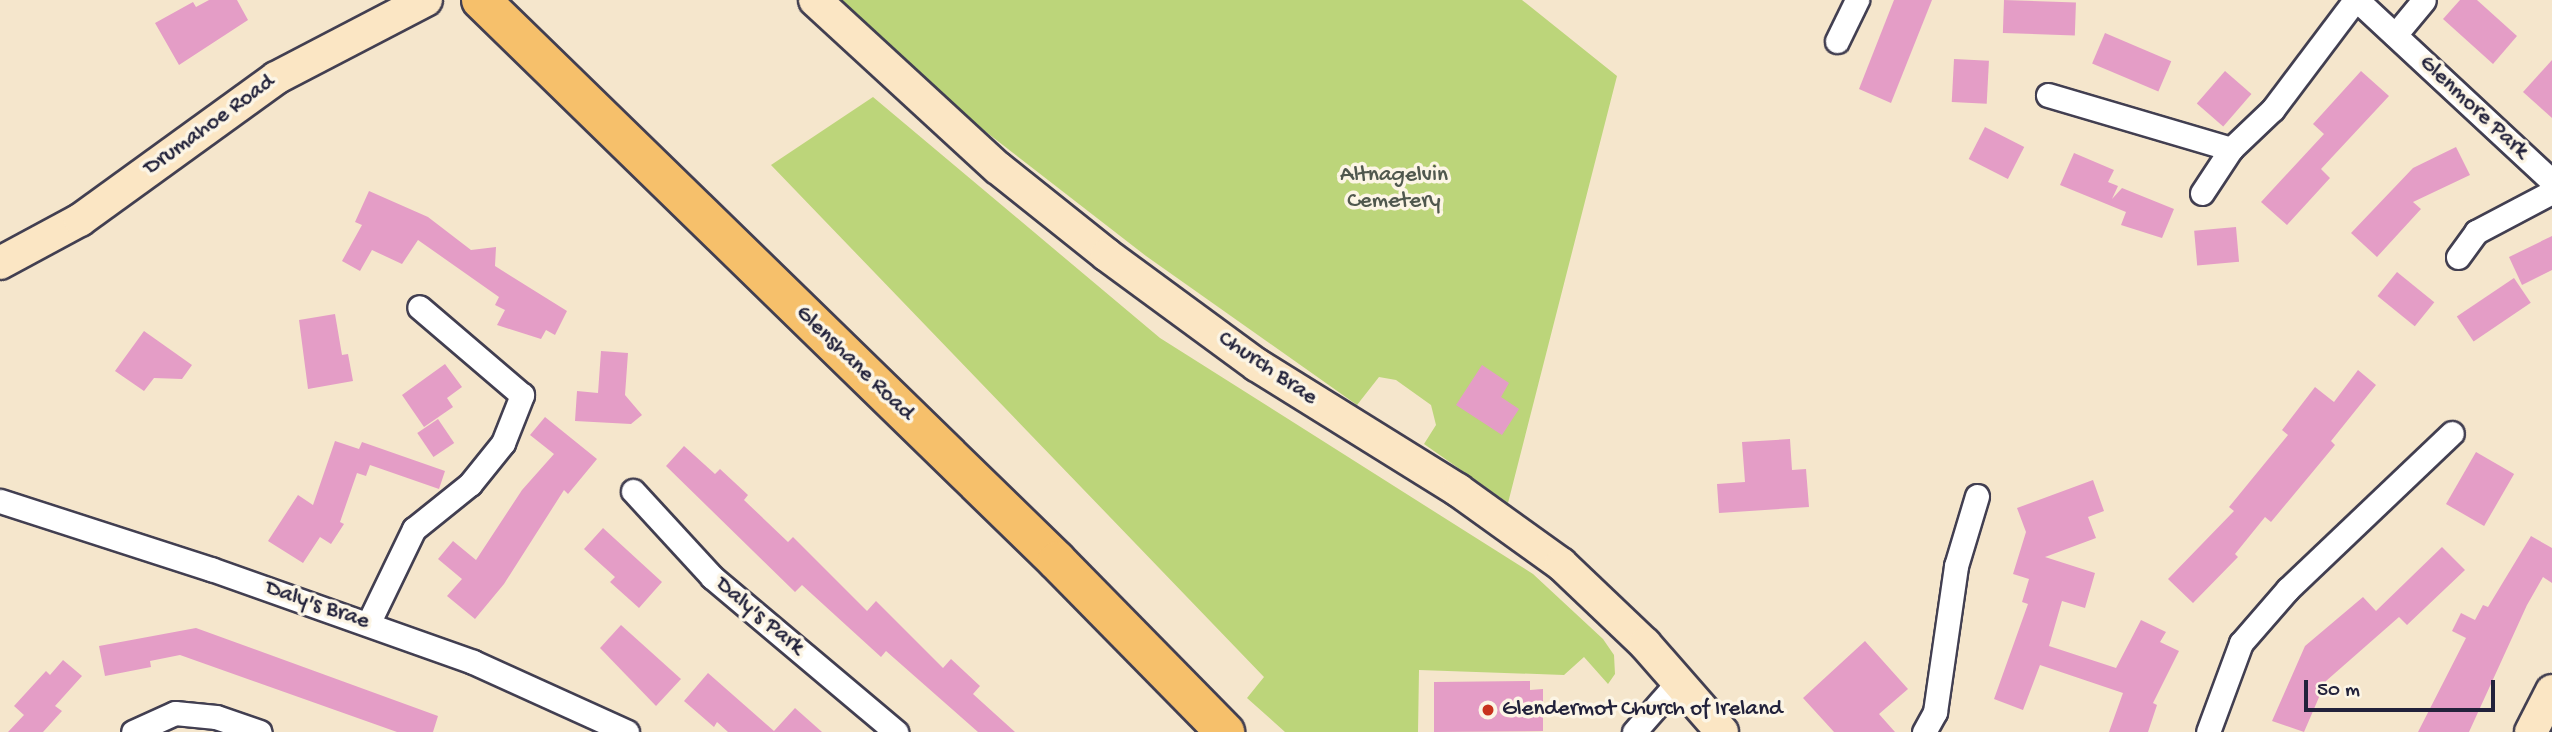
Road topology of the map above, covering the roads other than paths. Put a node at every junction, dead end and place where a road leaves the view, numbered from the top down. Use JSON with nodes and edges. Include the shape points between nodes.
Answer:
{"nodes":[{"id":1,"x":426,"y":0,"type":"edge"},
{"id":2,"x":481,"y":0,"type":"edge"},
{"id":3,"x":815,"y":0,"type":"edge"},
{"id":4,"x":1857,"y":0,"type":"edge"},
{"id":5,"x":2356,"y":0,"type":"edge"},
{"id":6,"x":2424,"y":0,"type":"edge"},
{"id":7,"x":2395,"y":35,"type":"junction"},
{"id":8,"x":1837,"y":41,"type":"dead end"},
{"id":9,"x":2048,"y":95,"type":"dead end"},
{"id":10,"x":2231,"y":149,"type":"junction"},
{"id":11,"x":2552,"y":181,"type":"edge"},
{"id":12,"x":2552,"y":192,"type":"edge"},
{"id":13,"x":2202,"y":193,"type":"dead end"},
{"id":14,"x":2458,"y":257,"type":"dead end"},
{"id":15,"x":0,"y":263,"type":"edge"},
{"id":16,"x":419,"y":307,"type":"dead end"},
{"id":17,"x":2452,"y":433,"type":"dead end"},
{"id":18,"x":633,"y":491,"type":"dead end"},
{"id":19,"x":1977,"y":496,"type":"dead end"},
{"id":20,"x":0,"y":500,"type":"edge"},
{"id":21,"x":368,"y":624,"type":"junction"},
{"id":22,"x":1678,"y":682,"type":"junction"},
{"id":23,"x":2552,"y":691,"type":"edge"},
{"id":24,"x":133,"y":732,"type":"edge"},
{"id":25,"x":260,"y":732,"type":"edge"},
{"id":26,"x":627,"y":732,"type":"edge"},
{"id":27,"x":896,"y":732,"type":"edge"},
{"id":28,"x":1225,"y":732,"type":"edge"},
{"id":29,"x":1634,"y":732,"type":"edge"},
{"id":30,"x":1722,"y":732,"type":"edge"},
{"id":31,"x":1924,"y":732,"type":"edge"},
{"id":32,"x":2208,"y":732,"type":"edge"},
{"id":33,"x":2530,"y":732,"type":"edge"}],
"edges":[{"from":1,"to":15,"type":"main road","name":"Drumahoe Road","via":[[276,78],[80,220]]},
{"from":2,"to":28,"type":"highway","name":"Glenshane Road","via":[[1057,561]]},
{"from":3,"to":22,"type":"main road","name":"Church Brae","via":[[998,169],[1107,256],[1257,365],[1458,490],[1560,564]]},
{"from":4,"to":8,"type":"street"},
{"from":5,"to":7,"type":"street","name":"Glenmore Park"},
{"from":5,"to":10,"type":"street","name":"Glenmore Park","via":[[2273,108]]},
{"from":6,"to":7,"type":"street"},
{"from":7,"to":11,"type":"street","name":"Glenmore Park"},
{"from":9,"to":10,"type":"street"},
{"from":10,"to":13,"type":"street","name":"Glenmore Park"},
{"from":12,"to":14,"type":"street","via":[[2476,232]]},
{"from":16,"to":21,"type":"street","via":[[522,395],[503,443],[470,484],[414,529]]},
{"from":17,"to":32,"type":"street","via":[[2288,589],[2241,643]]},
{"from":18,"to":27,"type":"street","name":"Daly's Park","via":[[712,577]]},
{"from":19,"to":31,"type":"street","via":[[1956,566],[1935,712]]},
{"from":20,"to":21,"type":"street","name":"Daly's Brae"},
{"from":21,"to":26,"type":"street","name":"Daly's Brae","via":[[540,689]]},
{"from":22,"to":29,"type":"street"},
{"from":22,"to":30,"type":"main road","name":"Church Brae"},
{"from":23,"to":33,"type":"main road"},
{"from":24,"to":25,"type":"street","via":[[174,713],[216,717]]}]}
